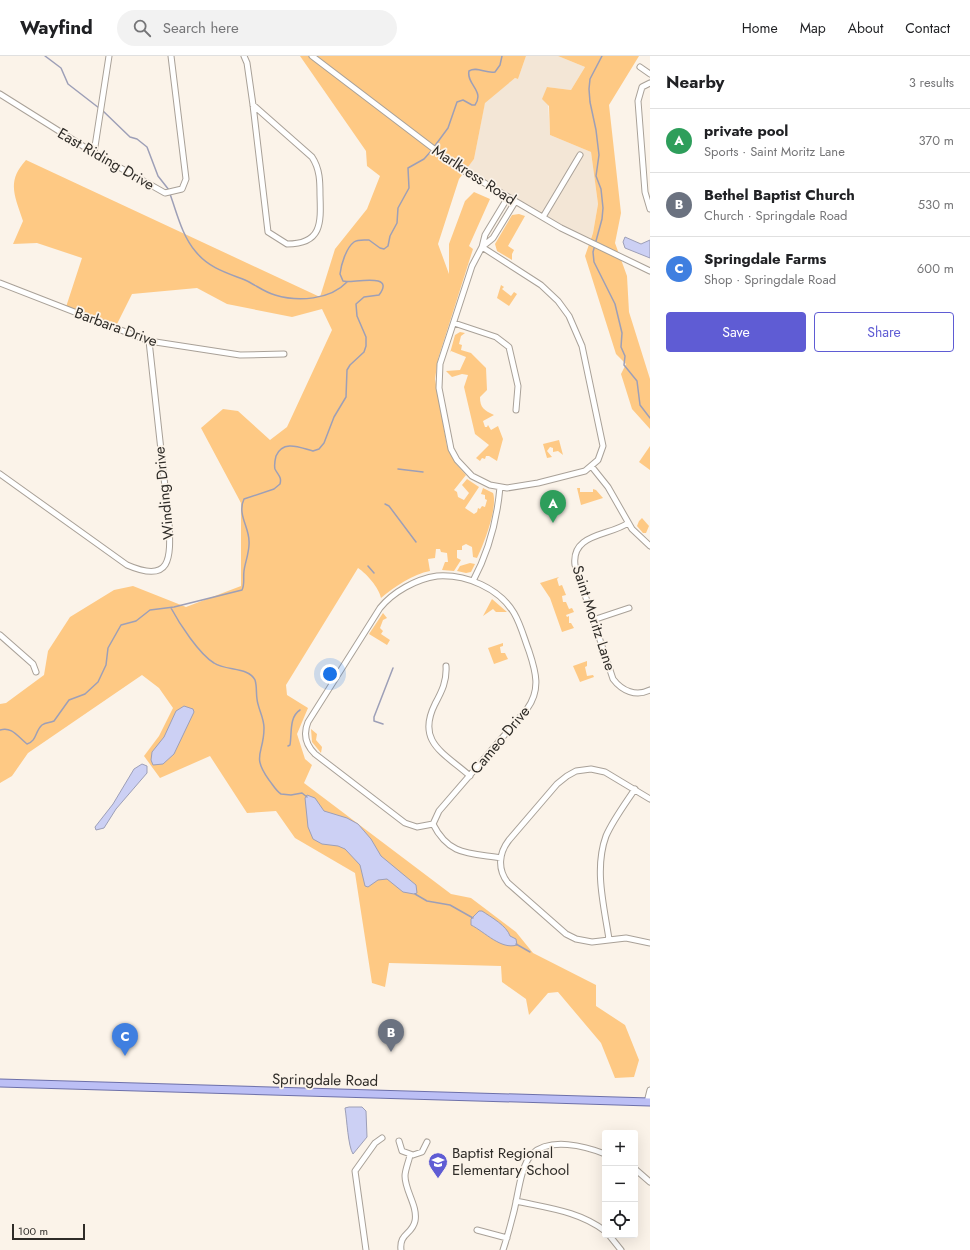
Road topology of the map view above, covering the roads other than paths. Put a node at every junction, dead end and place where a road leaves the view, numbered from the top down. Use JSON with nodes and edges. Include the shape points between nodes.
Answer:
{"nodes":[{"id":1,"x":109,"y":56,"type":"edge"},
{"id":2,"x":171,"y":56,"type":"edge"},
{"id":3,"x":244,"y":56,"type":"edge"},
{"id":4,"x":312,"y":56,"type":"edge"},
{"id":5,"x":640,"y":67,"type":"dead end"},
{"id":6,"x":650,"y":74,"type":"edge"},
{"id":7,"x":650,"y":83,"type":"edge"},
{"id":8,"x":0,"y":94,"type":"edge"},
{"id":9,"x":253,"y":105,"type":"junction"},
{"id":10,"x":94,"y":154,"type":"junction"},
{"id":11,"x":580,"y":155,"type":"dead end"},
{"id":12,"x":508,"y":197,"type":"junction"},
{"id":13,"x":515,"y":202,"type":"junction"},
{"id":14,"x":650,"y":209,"type":"edge"},
{"id":15,"x":543,"y":217,"type":"junction"},
{"id":16,"x":482,"y":247,"type":"junction"},
{"id":17,"x":650,"y":271,"type":"edge"},
{"id":18,"x":0,"y":283,"type":"edge"},
{"id":19,"x":454,"y":323,"type":"junction"},
{"id":20,"x":149,"y":341,"type":"junction"},
{"id":21,"x":284,"y":354,"type":"dead end"},
{"id":22,"x":516,"y":410,"type":"dead end"},
{"id":23,"x":592,"y":467,"type":"junction"},
{"id":24,"x":0,"y":474,"type":"edge"},
{"id":25,"x":500,"y":487,"type":"junction"},
{"id":26,"x":628,"y":523,"type":"junction"},
{"id":27,"x":650,"y":546,"type":"edge"},
{"id":28,"x":473,"y":581,"type":"junction"},
{"id":29,"x":629,"y":608,"type":"dead end"},
{"id":30,"x":593,"y":620,"type":"junction"},
{"id":31,"x":2,"y":637,"type":"edge"},
{"id":32,"x":0,"y":643,"type":"edge"},
{"id":33,"x":446,"y":666,"type":"dead end"},
{"id":34,"x":36,"y":672,"type":"dead end"},
{"id":35,"x":650,"y":690,"type":"edge"},
{"id":36,"x":470,"y":776,"type":"junction"},
{"id":37,"x":635,"y":789,"type":"junction"},
{"id":38,"x":650,"y":799,"type":"edge"},
{"id":39,"x":433,"y":824,"type":"junction"},
{"id":40,"x":501,"y":858,"type":"junction"},
{"id":41,"x":609,"y":939,"type":"junction"},
{"id":42,"x":650,"y":943,"type":"edge"},
{"id":43,"x":0,"y":1083,"type":"edge"},
{"id":44,"x":650,"y":1090,"type":"edge"},
{"id":45,"x":648,"y":1102,"type":"edge"},
{"id":46,"x":382,"y":1138,"type":"dead end"},
{"id":47,"x":399,"y":1141,"type":"dead end"},
{"id":48,"x":427,"y":1142,"type":"dead end"},
{"id":49,"x":602,"y":1153,"type":"edge"},
{"id":50,"x":410,"y":1155,"type":"junction"},
{"id":51,"x":638,"y":1172,"type":"edge"},
{"id":52,"x":650,"y":1182,"type":"edge"},
{"id":53,"x":516,"y":1201,"type":"junction"},
{"id":54,"x":602,"y":1229,"type":"edge"},
{"id":55,"x":478,"y":1230,"type":"dead end"},
{"id":56,"x":507,"y":1238,"type":"junction"},
{"id":57,"x":611,"y":1238,"type":"edge"},
{"id":58,"x":366,"y":1250,"type":"edge"},
{"id":59,"x":401,"y":1250,"type":"edge"},
{"id":60,"x":503,"y":1250,"type":"edge"},
{"id":61,"x":621,"y":1250,"type":"edge"}],
"edges":[{"from":1,"to":10,"type":"street"},
{"from":2,"to":10,"type":"street","name":"East Riding Drive","via":[[186,179],[182,189],[165,193]]},
{"from":3,"to":9,"type":"street"},
{"from":4,"to":12,"type":"street","name":"Marlkress Road","via":[[459,168]]},
{"from":5,"to":6,"type":"street"},
{"from":7,"to":14,"type":"street","via":[[642,87],[638,101],[645,192]]},
{"from":8,"to":10,"type":"street","name":"East Riding Drive"},
{"from":9,"to":9,"type":"street","via":[[268,232],[287,244],[304,242],[312,237],[320,226],[317,163]]},
{"from":11,"to":15,"type":"street"},
{"from":12,"to":13,"type":"street","name":"Marlkress Road"},
{"from":12,"to":16,"type":"street","via":[[484,235]]},
{"from":13,"to":15,"type":"street","name":"Marlkress Road"},
{"from":13,"to":16,"type":"street","via":[[492,240]]},
{"from":15,"to":17,"type":"street","name":"Marlkress Road","via":[[586,241]]},
{"from":16,"to":19,"type":"street","via":[[472,266]]},
{"from":16,"to":23,"type":"street","via":[[546,288],[563,307],[576,329],[584,351],[602,444],[601,456]]},
{"from":18,"to":20,"type":"street","name":"Barbara Drive"},
{"from":19,"to":22,"type":"street","via":[[496,337],[509,347],[518,386]]},
{"from":19,"to":25,"type":"street","via":[[438,378],[450,443],[457,460],[469,474],[481,482]]},
{"from":20,"to":21,"type":"street","name":"Barbara Drive","via":[[240,355]]},
{"from":20,"to":24,"type":"street","name":"Winding Drive","via":[[169,523],[168,562],[162,569],[150,572],[127,565]]},
{"from":23,"to":25,"type":"street","via":[[538,483],[514,488]]},
{"from":23,"to":26,"type":"street","via":[[608,487]]},
{"from":25,"to":28,"type":"street","via":[[492,536]]},
{"from":26,"to":27,"type":"street"},
{"from":26,"to":30,"type":"street","name":"Saint Moritz Lane","via":[[588,539],[580,545],[576,553],[575,565]]},
{"from":28,"to":36,"type":"street","name":"Cameo Drive","via":[[501,598],[514,613],[537,681],[535,695],[529,706]]},
{"from":28,"to":39,"type":"street","name":"Cameo Drive","via":[[454,576],[430,577],[414,583],[386,602],[363,633],[306,728],[308,746],[319,758],[407,824],[418,827]]},
{"from":29,"to":30,"type":"street"},
{"from":30,"to":35,"type":"street","name":"Saint Moritz Lane","via":[[611,674],[617,684],[623,690],[633,693]]},
{"from":31,"to":32,"type":"street"},
{"from":31,"to":34,"type":"street","via":[[33,664]]},
{"from":33,"to":36,"type":"street","via":[[446,682],[429,718],[428,732],[436,746]]},
{"from":36,"to":39,"type":"street","name":"Cameo Drive","via":[[439,811]]},
{"from":37,"to":38,"type":"street"},
{"from":37,"to":40,"type":"street","via":[[600,770],[582,770],[569,774],[555,786],[509,840]]},
{"from":37,"to":41,"type":"street","via":[[609,830],[601,855],[600,870]]},
{"from":39,"to":40,"type":"street","via":[[442,838],[456,850],[466,854]]},
{"from":40,"to":41,"type":"street","via":[[503,874],[508,883],[569,936],[586,942]]},
{"from":41,"to":42,"type":"street","via":[[626,938]]},
{"from":43,"to":45,"type":"main road","name":"Springdale Road"},
{"from":44,"to":45,"type":"street"},
{"from":46,"to":58,"type":"street","via":[[375,1143],[355,1171]]},
{"from":47,"to":50,"type":"street","via":[[402,1151]]},
{"from":48,"to":50,"type":"street","via":[[422,1152]]},
{"from":49,"to":53,"type":"street","via":[[562,1144],[537,1150],[527,1162]]},
{"from":50,"to":59,"type":"street","via":[[405,1176],[415,1220],[412,1229],[400,1242]]},
{"from":51,"to":52,"type":"street"},
{"from":53,"to":54,"type":"street","via":[[573,1213]]},
{"from":53,"to":56,"type":"street"},
{"from":55,"to":56,"type":"street"},
{"from":56,"to":60,"type":"street"},
{"from":57,"to":61,"type":"street"}]}
